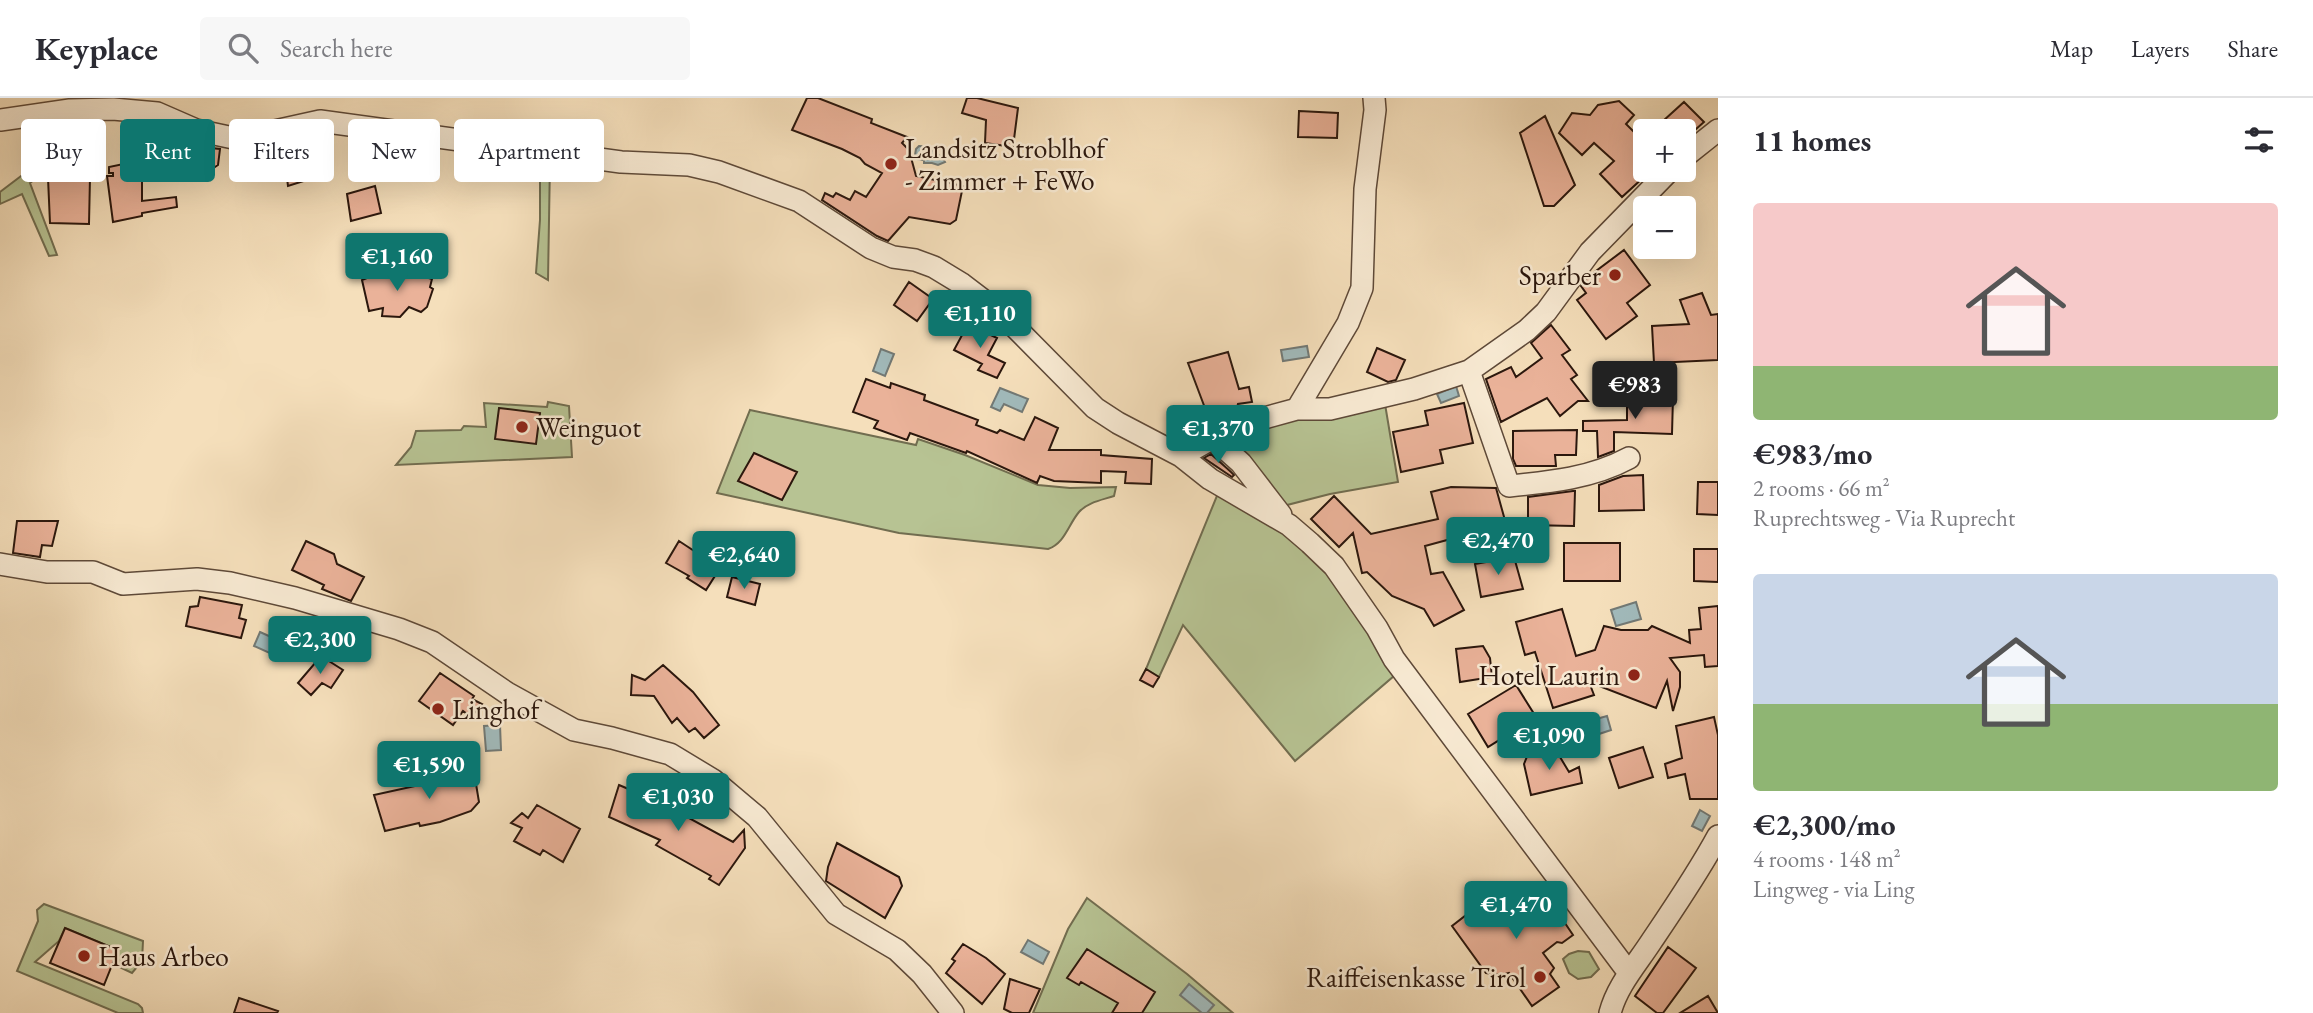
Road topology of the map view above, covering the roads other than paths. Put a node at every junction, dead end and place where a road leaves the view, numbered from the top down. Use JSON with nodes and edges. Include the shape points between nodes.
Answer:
{"nodes":[{"id":1,"x":1374,"y":98,"type":"edge"},
{"id":2,"x":0,"y":120,"type":"edge"},
{"id":3,"x":1718,"y":130,"type":"edge"},
{"id":4,"x":1696,"y":147,"type":"edge"},
{"id":5,"x":1658,"y":182,"type":"edge"},
{"id":6,"x":1469,"y":371,"type":"junction"},
{"id":7,"x":1297,"y":409,"type":"junction"},
{"id":8,"x":1213,"y":438,"type":"junction"},
{"id":9,"x":1181,"y":456,"type":"junction"},
{"id":10,"x":1629,"y":458,"type":"dead end"},
{"id":11,"x":1289,"y":526,"type":"junction"},
{"id":12,"x":0,"y":564,"type":"edge"},
{"id":13,"x":1718,"y":836,"type":"edge"},
{"id":14,"x":1629,"y":973,"type":"junction"},
{"id":15,"x":953,"y":1013,"type":"edge"},
{"id":16,"x":1610,"y":1013,"type":"edge"}],
"edges":[{"from":1,"to":7,"type":"street","via":[[1362,288],[1348,323]]},
{"from":2,"to":9,"type":"street","via":[[113,109],[157,113],[196,130],[238,139],[320,121],[719,172],[799,201],[871,248],[934,267],[962,284],[1004,316],[1095,408]]},
{"from":3,"to":4,"type":"street"},
{"from":5,"to":6,"type":"street","via":[[1590,252],[1546,312]]},
{"from":6,"to":7,"type":"street","via":[[1329,409]]},
{"from":6,"to":10,"type":"street","via":[[1509,486],[1585,476]]},
{"from":7,"to":8,"type":"street"},
{"from":8,"to":9,"type":"street"},
{"from":8,"to":11,"type":"street","via":[[1241,463]]},
{"from":9,"to":11,"type":"street","via":[[1210,479]]},
{"from":11,"to":14,"type":"street","via":[[1334,566],[1394,659]]},
{"from":12,"to":15,"type":"street","via":[[47,572],[93,572],[123,584],[197,579],[295,598],[432,642],[507,693],[574,730],[670,754],[713,780],[757,817],[836,914],[897,950]]},
{"from":13,"to":14,"type":"street"},
{"from":14,"to":16,"type":"street"}]}
